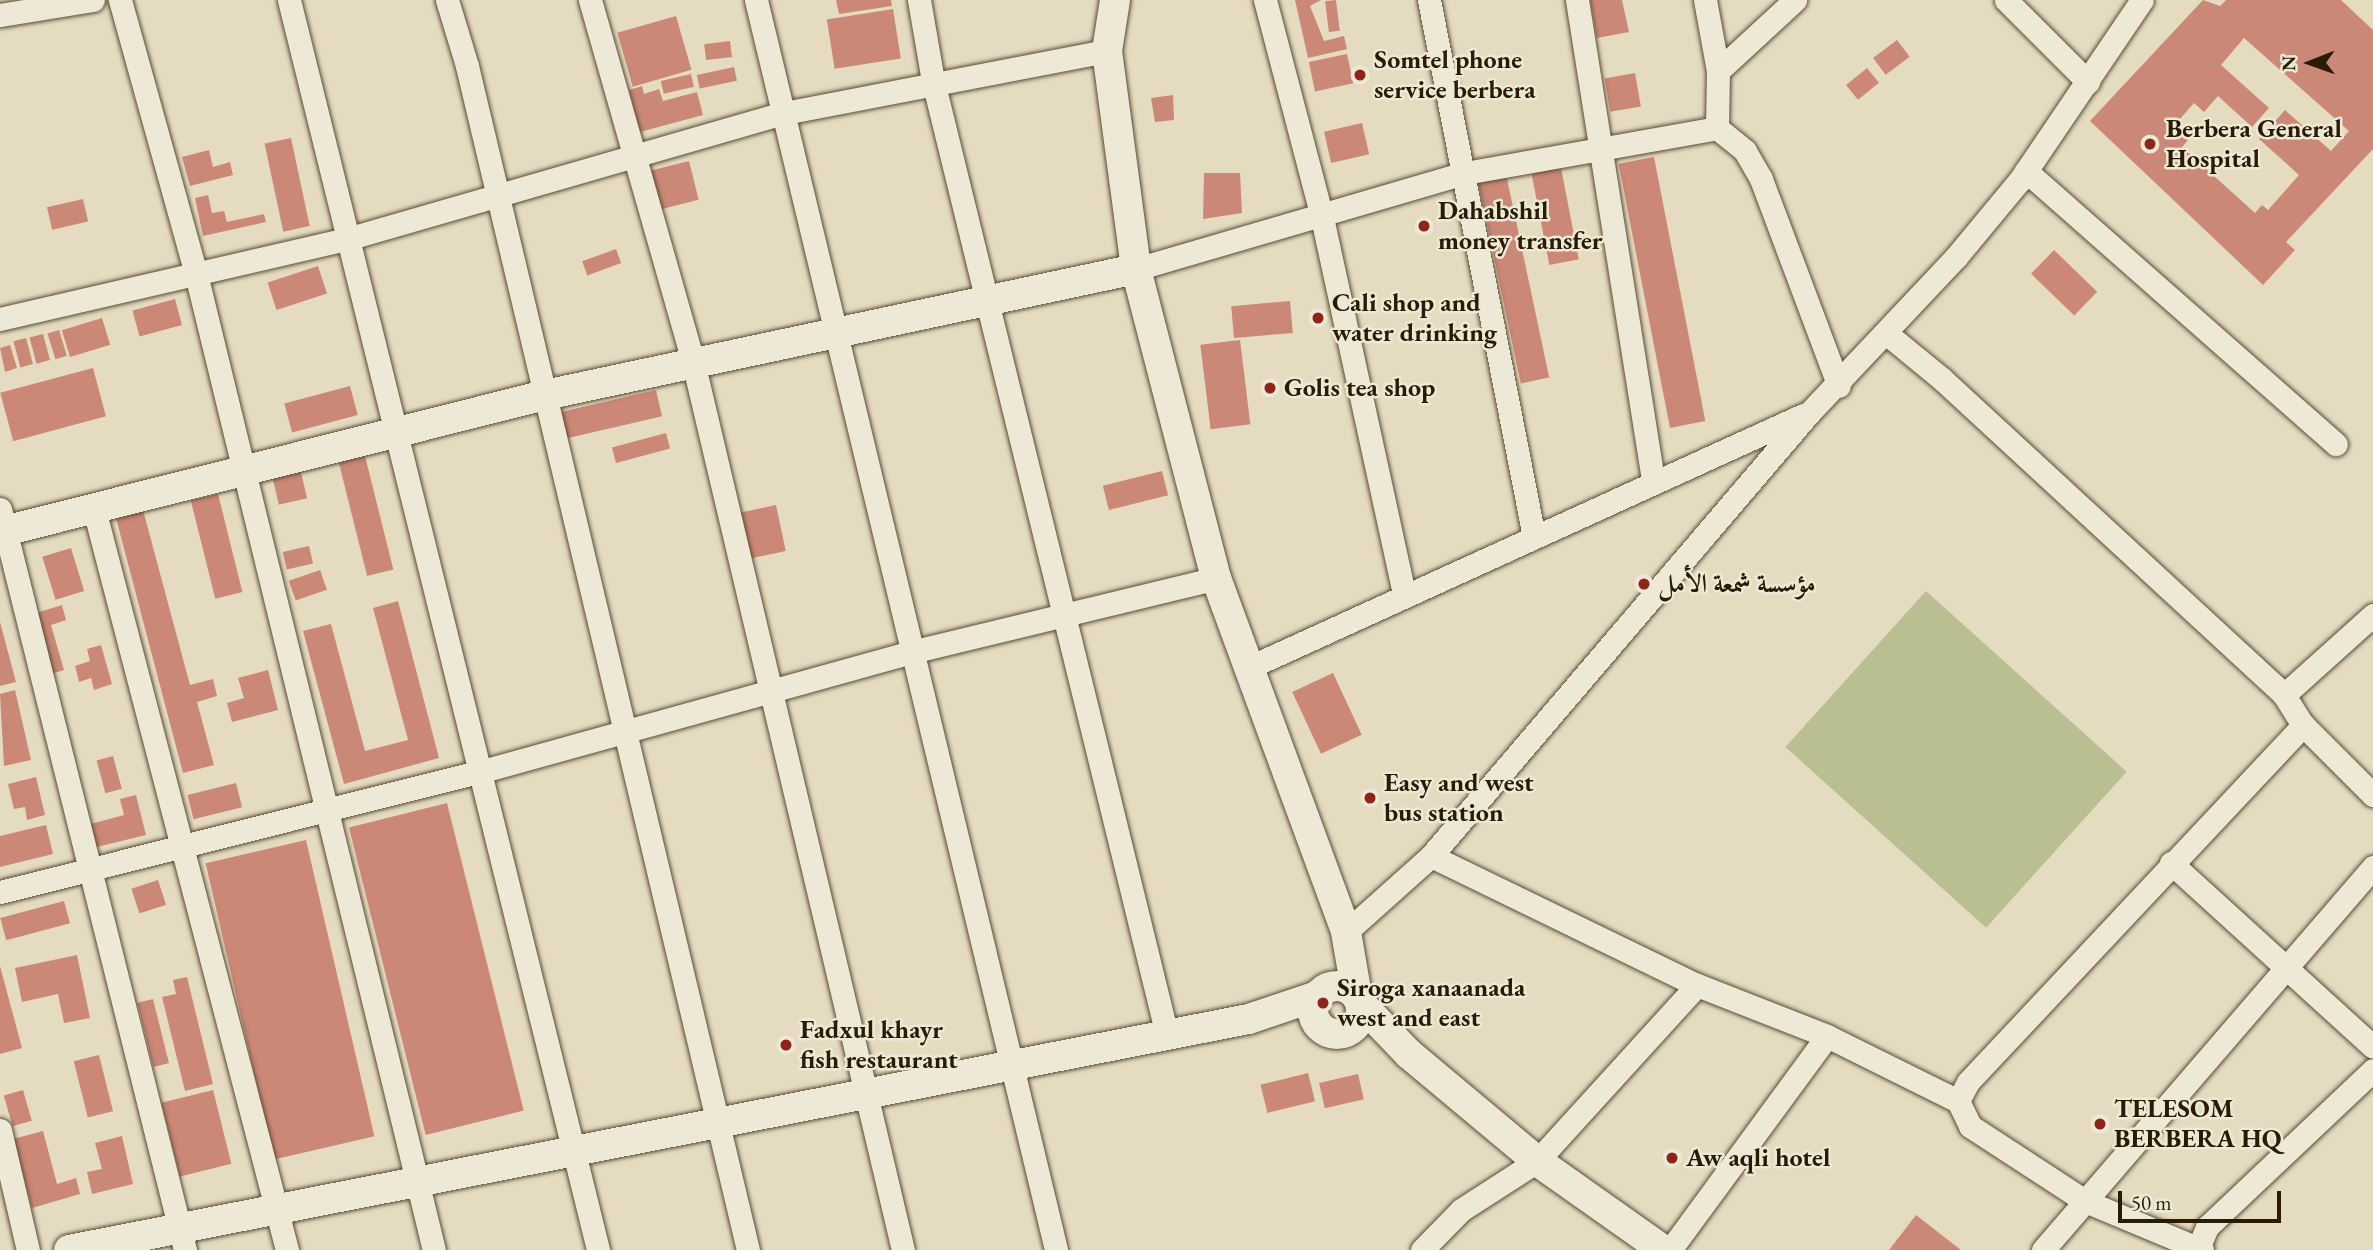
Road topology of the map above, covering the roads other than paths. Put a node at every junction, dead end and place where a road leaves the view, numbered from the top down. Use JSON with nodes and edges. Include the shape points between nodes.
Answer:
{"nodes":[{"id":1,"x":93,"y":0,"type":"edge"},
{"id":2,"x":120,"y":0,"type":"edge"},
{"id":3,"x":289,"y":0,"type":"edge"},
{"id":4,"x":447,"y":0,"type":"edge"},
{"id":5,"x":590,"y":0,"type":"edge"},
{"id":6,"x":756,"y":0,"type":"edge"},
{"id":7,"x":919,"y":0,"type":"edge"},
{"id":8,"x":1115,"y":0,"type":"edge"},
{"id":9,"x":1265,"y":0,"type":"edge"},
{"id":10,"x":1429,"y":0,"type":"edge"},
{"id":11,"x":1577,"y":0,"type":"edge"},
{"id":12,"x":1705,"y":0,"type":"edge"},
{"id":13,"x":1796,"y":0,"type":"edge"},
{"id":14,"x":2006,"y":0,"type":"edge"},
{"id":15,"x":2142,"y":0,"type":"edge"},
{"id":16,"x":0,"y":15,"type":"edge"},
{"id":17,"x":1107,"y":51,"type":"junction"},
{"id":18,"x":1718,"y":71,"type":"junction"},
{"id":19,"x":933,"y":81,"type":"junction"},
{"id":20,"x":2088,"y":82,"type":"junction"},
{"id":21,"x":784,"y":113,"type":"junction"},
{"id":22,"x":1717,"y":128,"type":"junction"},
{"id":23,"x":1603,"y":146,"type":"junction"},
{"id":24,"x":635,"y":158,"type":"junction"},
{"id":25,"x":2026,"y":172,"type":"junction"},
{"id":26,"x":1465,"y":173,"type":"junction"},
{"id":27,"x":496,"y":198,"type":"junction"},
{"id":28,"x":1321,"y":214,"type":"junction"},
{"id":29,"x":350,"y":238,"type":"junction"},
{"id":30,"x":1136,"y":269,"type":"junction"},
{"id":31,"x":196,"y":274,"type":"junction"},
{"id":32,"x":990,"y":299,"type":"junction"},
{"id":33,"x":0,"y":319,"type":"edge"},
{"id":34,"x":839,"y":330,"type":"junction"},
{"id":35,"x":1887,"y":334,"type":"junction"},
{"id":36,"x":694,"y":366,"type":"junction"},
{"id":37,"x":1839,"y":386,"type":"junction"},
{"id":38,"x":545,"y":395,"type":"junction"},
{"id":39,"x":1809,"y":413,"type":"junction"},
{"id":40,"x":398,"y":430,"type":"junction"},
{"id":41,"x":2336,"y":444,"type":"dead end"},
{"id":42,"x":244,"y":468,"type":"junction"},
{"id":43,"x":1653,"y":481,"type":"junction"},
{"id":44,"x":94,"y":509,"type":"junction"},
{"id":45,"x":2,"y":524,"type":"edge"},
{"id":46,"x":1535,"y":537,"type":"junction"},
{"id":47,"x":1216,"y":578,"type":"junction"},
{"id":48,"x":1404,"y":595,"type":"junction"},
{"id":49,"x":1062,"y":615,"type":"junction"},
{"id":50,"x":2373,"y":615,"type":"edge"},
{"id":51,"x":911,"y":652,"type":"junction"},
{"id":52,"x":1252,"y":666,"type":"junction"},
{"id":53,"x":771,"y":689,"type":"junction"},
{"id":54,"x":2284,"y":695,"type":"junction"},
{"id":55,"x":2303,"y":725,"type":"junction"},
{"id":56,"x":622,"y":731,"type":"junction"},
{"id":57,"x":479,"y":772,"type":"junction"},
{"id":58,"x":2373,"y":795,"type":"edge"},
{"id":59,"x":325,"y":812,"type":"junction"},
{"id":60,"x":180,"y":846,"type":"junction"},
{"id":61,"x":1431,"y":856,"type":"junction"},
{"id":62,"x":2171,"y":863,"type":"junction"},
{"id":63,"x":2373,"y":867,"type":"edge"},
{"id":64,"x":87,"y":872,"type":"junction"},
{"id":65,"x":0,"y":892,"type":"edge"},
{"id":66,"x":1346,"y":932,"type":"junction"},
{"id":67,"x":2287,"y":965,"type":"junction"},
{"id":68,"x":1697,"y":985,"type":"junction"},
{"id":69,"x":1320,"y":994,"type":"junction"},
{"id":70,"x":1359,"y":1000,"type":"junction"},
{"id":71,"x":1249,"y":1019,"type":"junction"},
{"id":72,"x":1331,"y":1030,"type":"junction"},
{"id":73,"x":1167,"y":1035,"type":"junction"},
{"id":74,"x":1827,"y":1036,"type":"junction"},
{"id":75,"x":2373,"y":1047,"type":"edge"},
{"id":76,"x":1409,"y":1054,"type":"junction"},
{"id":77,"x":1014,"y":1065,"type":"junction"},
{"id":78,"x":2373,"y":1070,"type":"edge"},
{"id":79,"x":865,"y":1094,"type":"junction"},
{"id":80,"x":1958,"y":1101,"type":"junction"},
{"id":81,"x":717,"y":1123,"type":"junction"},
{"id":82,"x":0,"y":1130,"type":"edge"},
{"id":83,"x":575,"y":1151,"type":"junction"},
{"id":84,"x":1537,"y":1161,"type":"junction"},
{"id":85,"x":419,"y":1181,"type":"junction"},
{"id":86,"x":2085,"y":1201,"type":"junction"},
{"id":87,"x":278,"y":1209,"type":"junction"},
{"id":88,"x":182,"y":1239,"type":"edge"},
{"id":89,"x":2201,"y":1248,"type":"edge"},
{"id":90,"x":28,"y":1250,"type":"edge"},
{"id":91,"x":69,"y":1250,"type":"edge"},
{"id":92,"x":287,"y":1250,"type":"edge"},
{"id":93,"x":434,"y":1250,"type":"edge"},
{"id":94,"x":598,"y":1250,"type":"edge"},
{"id":95,"x":748,"y":1250,"type":"edge"},
{"id":96,"x":903,"y":1250,"type":"edge"},
{"id":97,"x":1056,"y":1250,"type":"edge"},
{"id":98,"x":1422,"y":1250,"type":"edge"},
{"id":99,"x":1663,"y":1250,"type":"edge"},
{"id":100,"x":1670,"y":1250,"type":"edge"},
{"id":101,"x":2043,"y":1250,"type":"edge"}],
"edges":[{"from":1,"to":16,"type":"street"},
{"from":2,"to":31,"type":"street"},
{"from":3,"to":29,"type":"street"},
{"from":4,"to":27,"type":"street","via":[[467,66]]},
{"from":5,"to":24,"type":"street"},
{"from":6,"to":21,"type":"street"},
{"from":7,"to":19,"type":"street"},
{"from":8,"to":17,"type":"street"},
{"from":9,"to":28,"type":"street"},
{"from":10,"to":26,"type":"street"},
{"from":11,"to":23,"type":"street"},
{"from":12,"to":18,"type":"street"},
{"from":13,"to":18,"type":"street"},
{"from":14,"to":20,"type":"street"},
{"from":15,"to":20,"type":"street"},
{"from":17,"to":19,"type":"street"},
{"from":17,"to":30,"type":"street"},
{"from":18,"to":22,"type":"street"},
{"from":19,"to":21,"type":"street"},
{"from":19,"to":32,"type":"street"},
{"from":20,"to":25,"type":"street"},
{"from":21,"to":24,"type":"street"},
{"from":21,"to":34,"type":"street"},
{"from":22,"to":23,"type":"street"},
{"from":22,"to":37,"type":"street","via":[[1745,151],[1761,178]]},
{"from":23,"to":26,"type":"street"},
{"from":23,"to":43,"type":"street"},
{"from":24,"to":27,"type":"street"},
{"from":24,"to":36,"type":"street"},
{"from":25,"to":35,"type":"street"},
{"from":25,"to":41,"type":"street"},
{"from":26,"to":28,"type":"street"},
{"from":26,"to":46,"type":"street"},
{"from":27,"to":29,"type":"street"},
{"from":27,"to":38,"type":"street"},
{"from":28,"to":30,"type":"street"},
{"from":28,"to":48,"type":"street"},
{"from":29,"to":31,"type":"street"},
{"from":29,"to":40,"type":"street"},
{"from":30,"to":32,"type":"street"},
{"from":30,"to":47,"type":"street"},
{"from":31,"to":33,"type":"street"},
{"from":31,"to":42,"type":"street"},
{"from":32,"to":34,"type":"street"},
{"from":32,"to":49,"type":"street"},
{"from":34,"to":36,"type":"street"},
{"from":34,"to":51,"type":"street"},
{"from":35,"to":37,"type":"street"},
{"from":35,"to":54,"type":"street","via":[[1942,379]]},
{"from":36,"to":38,"type":"street"},
{"from":36,"to":53,"type":"street"},
{"from":37,"to":39,"type":"street"},
{"from":38,"to":40,"type":"street"},
{"from":38,"to":56,"type":"street"},
{"from":39,"to":43,"type":"street"},
{"from":39,"to":61,"type":"street"},
{"from":40,"to":42,"type":"street"},
{"from":40,"to":57,"type":"street"},
{"from":42,"to":44,"type":"street"},
{"from":42,"to":59,"type":"street"},
{"from":43,"to":46,"type":"street"},
{"from":44,"to":45,"type":"street"},
{"from":44,"to":60,"type":"street"},
{"from":45,"to":64,"type":"street"},
{"from":46,"to":48,"type":"street"},
{"from":47,"to":49,"type":"street"},
{"from":47,"to":52,"type":"street"},
{"from":48,"to":52,"type":"street"},
{"from":49,"to":51,"type":"street"},
{"from":49,"to":73,"type":"street"},
{"from":50,"to":54,"type":"street"},
{"from":51,"to":53,"type":"street"},
{"from":51,"to":77,"type":"street"},
{"from":52,"to":66,"type":"street"},
{"from":53,"to":56,"type":"street"},
{"from":53,"to":79,"type":"street"},
{"from":54,"to":55,"type":"street"},
{"from":55,"to":58,"type":"street"},
{"from":55,"to":62,"type":"street"},
{"from":56,"to":57,"type":"street"},
{"from":56,"to":81,"type":"street"},
{"from":57,"to":59,"type":"street"},
{"from":57,"to":83,"type":"street"},
{"from":59,"to":60,"type":"street"},
{"from":59,"to":85,"type":"street"},
{"from":60,"to":64,"type":"street"},
{"from":60,"to":87,"type":"street"},
{"from":61,"to":66,"type":"street"},
{"from":61,"to":68,"type":"street"},
{"from":62,"to":67,"type":"street"},
{"from":62,"to":80,"type":"street","via":[[1968,1082]]},
{"from":63,"to":67,"type":"street"},
{"from":64,"to":65,"type":"street"},
{"from":64,"to":88,"type":"street"},
{"from":66,"to":69,"type":"street"},
{"from":66,"to":70,"type":"street"},
{"from":67,"to":75,"type":"street"},
{"from":67,"to":86,"type":"street"},
{"from":68,"to":74,"type":"street"},
{"from":68,"to":84,"type":"street"},
{"from":69,"to":70,"type":"street","via":[[1345,987]]},
{"from":69,"to":71,"type":"street"},
{"from":69,"to":72,"type":"street","via":[[1313,1009]]},
{"from":70,"to":72,"type":"street","via":[[1355,1026]]},
{"from":70,"to":76,"type":"street"},
{"from":71,"to":72,"type":"street"},
{"from":71,"to":73,"type":"street"},
{"from":72,"to":76,"type":"street"},
{"from":73,"to":77,"type":"street"},
{"from":74,"to":80,"type":"street"},
{"from":74,"to":100,"type":"street"},
{"from":76,"to":84,"type":"street"},
{"from":77,"to":79,"type":"street"},
{"from":77,"to":97,"type":"street"},
{"from":78,"to":89,"type":"street","via":[[2207,1227]]},
{"from":79,"to":81,"type":"street"},
{"from":79,"to":96,"type":"street"},
{"from":80,"to":86,"type":"street","via":[[1970,1126]]},
{"from":81,"to":83,"type":"street"},
{"from":81,"to":95,"type":"street"},
{"from":82,"to":90,"type":"street"},
{"from":83,"to":85,"type":"street"},
{"from":83,"to":94,"type":"street"},
{"from":84,"to":98,"type":"street","via":[[1461,1210]]},
{"from":84,"to":99,"type":"street"},
{"from":85,"to":87,"type":"street"},
{"from":85,"to":93,"type":"street"},
{"from":86,"to":89,"type":"street"},
{"from":86,"to":101,"type":"street"},
{"from":87,"to":88,"type":"street"},
{"from":87,"to":92,"type":"street"},
{"from":88,"to":91,"type":"street"}]}
